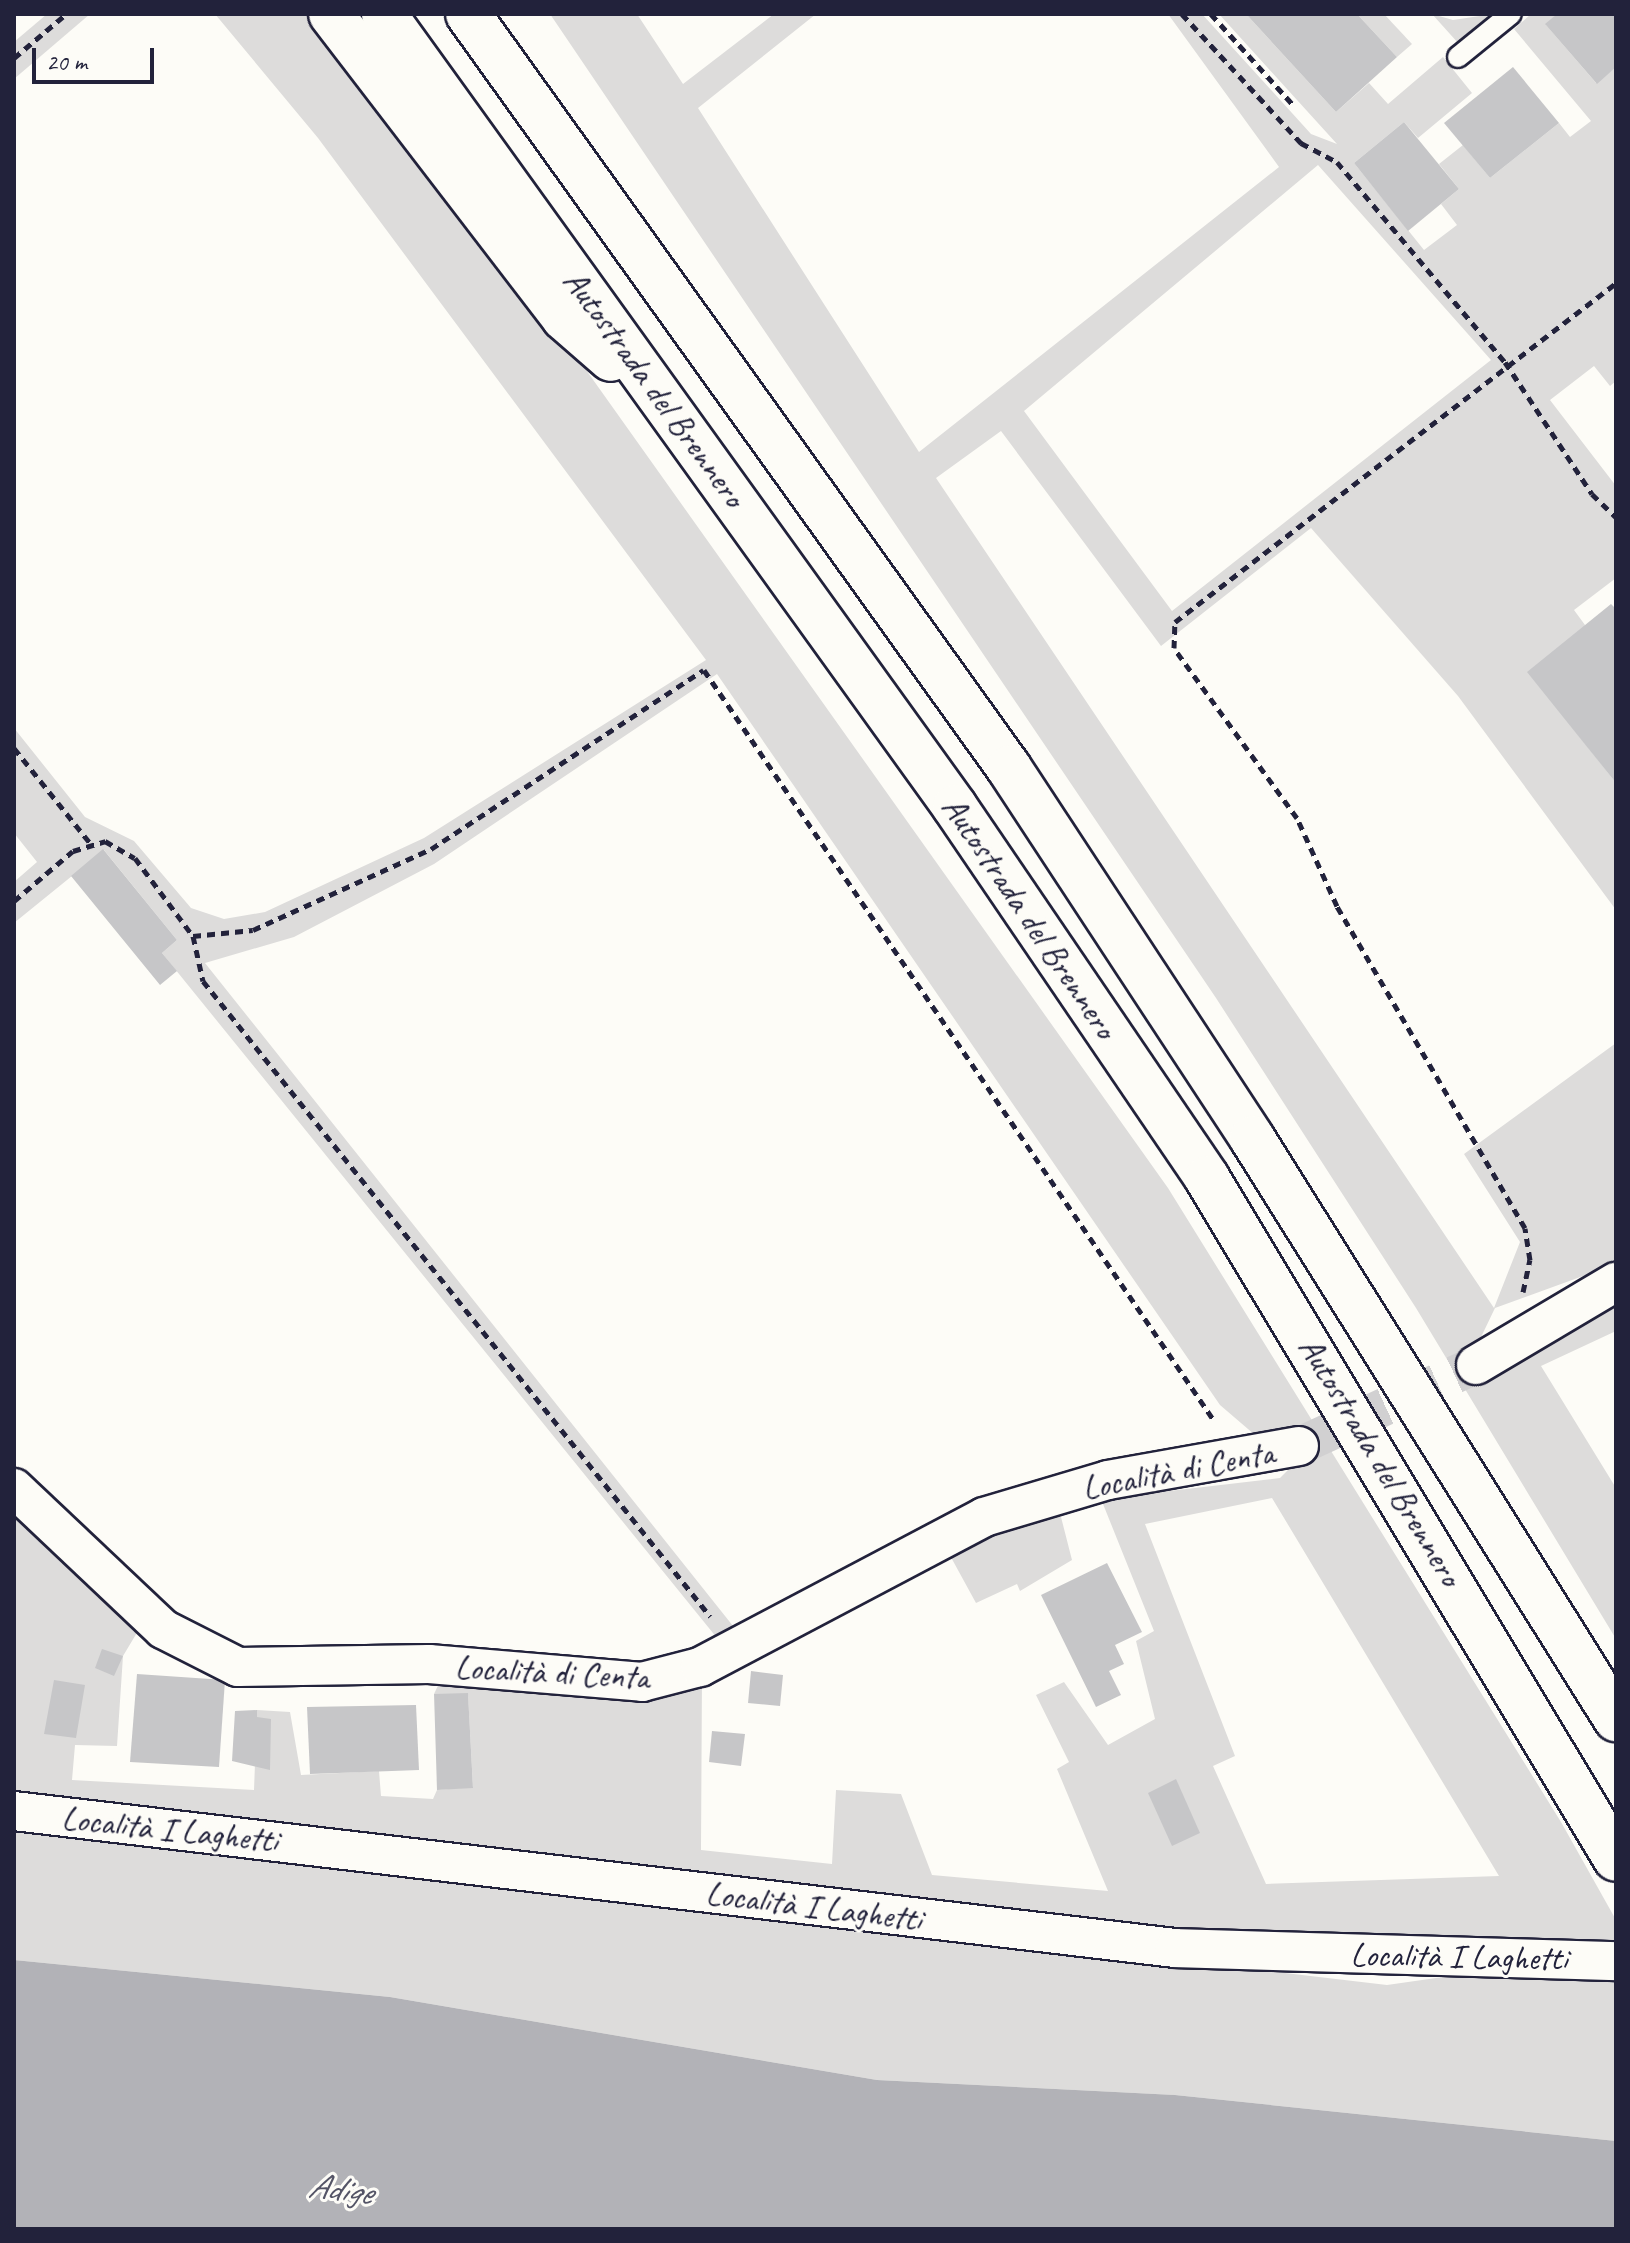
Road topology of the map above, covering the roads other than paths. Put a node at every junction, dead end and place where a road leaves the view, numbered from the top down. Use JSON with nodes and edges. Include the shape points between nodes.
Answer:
{"nodes":[{"id":1,"x":331,"y":14,"type":"edge"},
{"id":2,"x":384,"y":14,"type":"edge"},
{"id":3,"x":468,"y":14,"type":"edge"},
{"id":4,"x":1511,"y":14,"type":"edge"},
{"id":5,"x":1458,"y":57,"type":"dead end"},
{"id":6,"x":673,"y":414,"type":"junction"},
{"id":7,"x":1616,"y":1282,"type":"edge"},
{"id":8,"x":1476,"y":1365,"type":"tunnel mouth"},
{"id":9,"x":1299,"y":1446,"type":"tunnel mouth"},
{"id":10,"x":14,"y":1488,"type":"edge"},
{"id":11,"x":1616,"y":1719,"type":"edge"},
{"id":12,"x":14,"y":1811,"type":"edge"},
{"id":13,"x":1616,"y":1859,"type":"edge"},
{"id":14,"x":1616,"y":1961,"type":"edge"}],
"edges":[{"from":1,"to":6,"type":"highway","via":[[564,318]]},
{"from":2,"to":6,"type":"highway","name":"Autostrada del Brennero"},
{"from":3,"to":11,"type":"highway","name":"Autostrada del Brennero","via":[[1009,768],[1252,1138]]},
{"from":4,"to":5,"type":"lane"},
{"from":6,"to":13,"type":"highway","name":"Autostrada del Brennero","via":[[955,807],[1207,1178]]},
{"from":7,"to":8,"type":"street"},
{"from":9,"to":10,"type":"street","name":"Località di Centa","via":[[1240,1461],[1108,1480],[984,1517],[735,1649],[642,1682],[429,1664],[238,1667],[163,1629]]},
{"from":12,"to":14,"type":"street","name":"Località I Laghetti","via":[[1160,1946]]}]}
